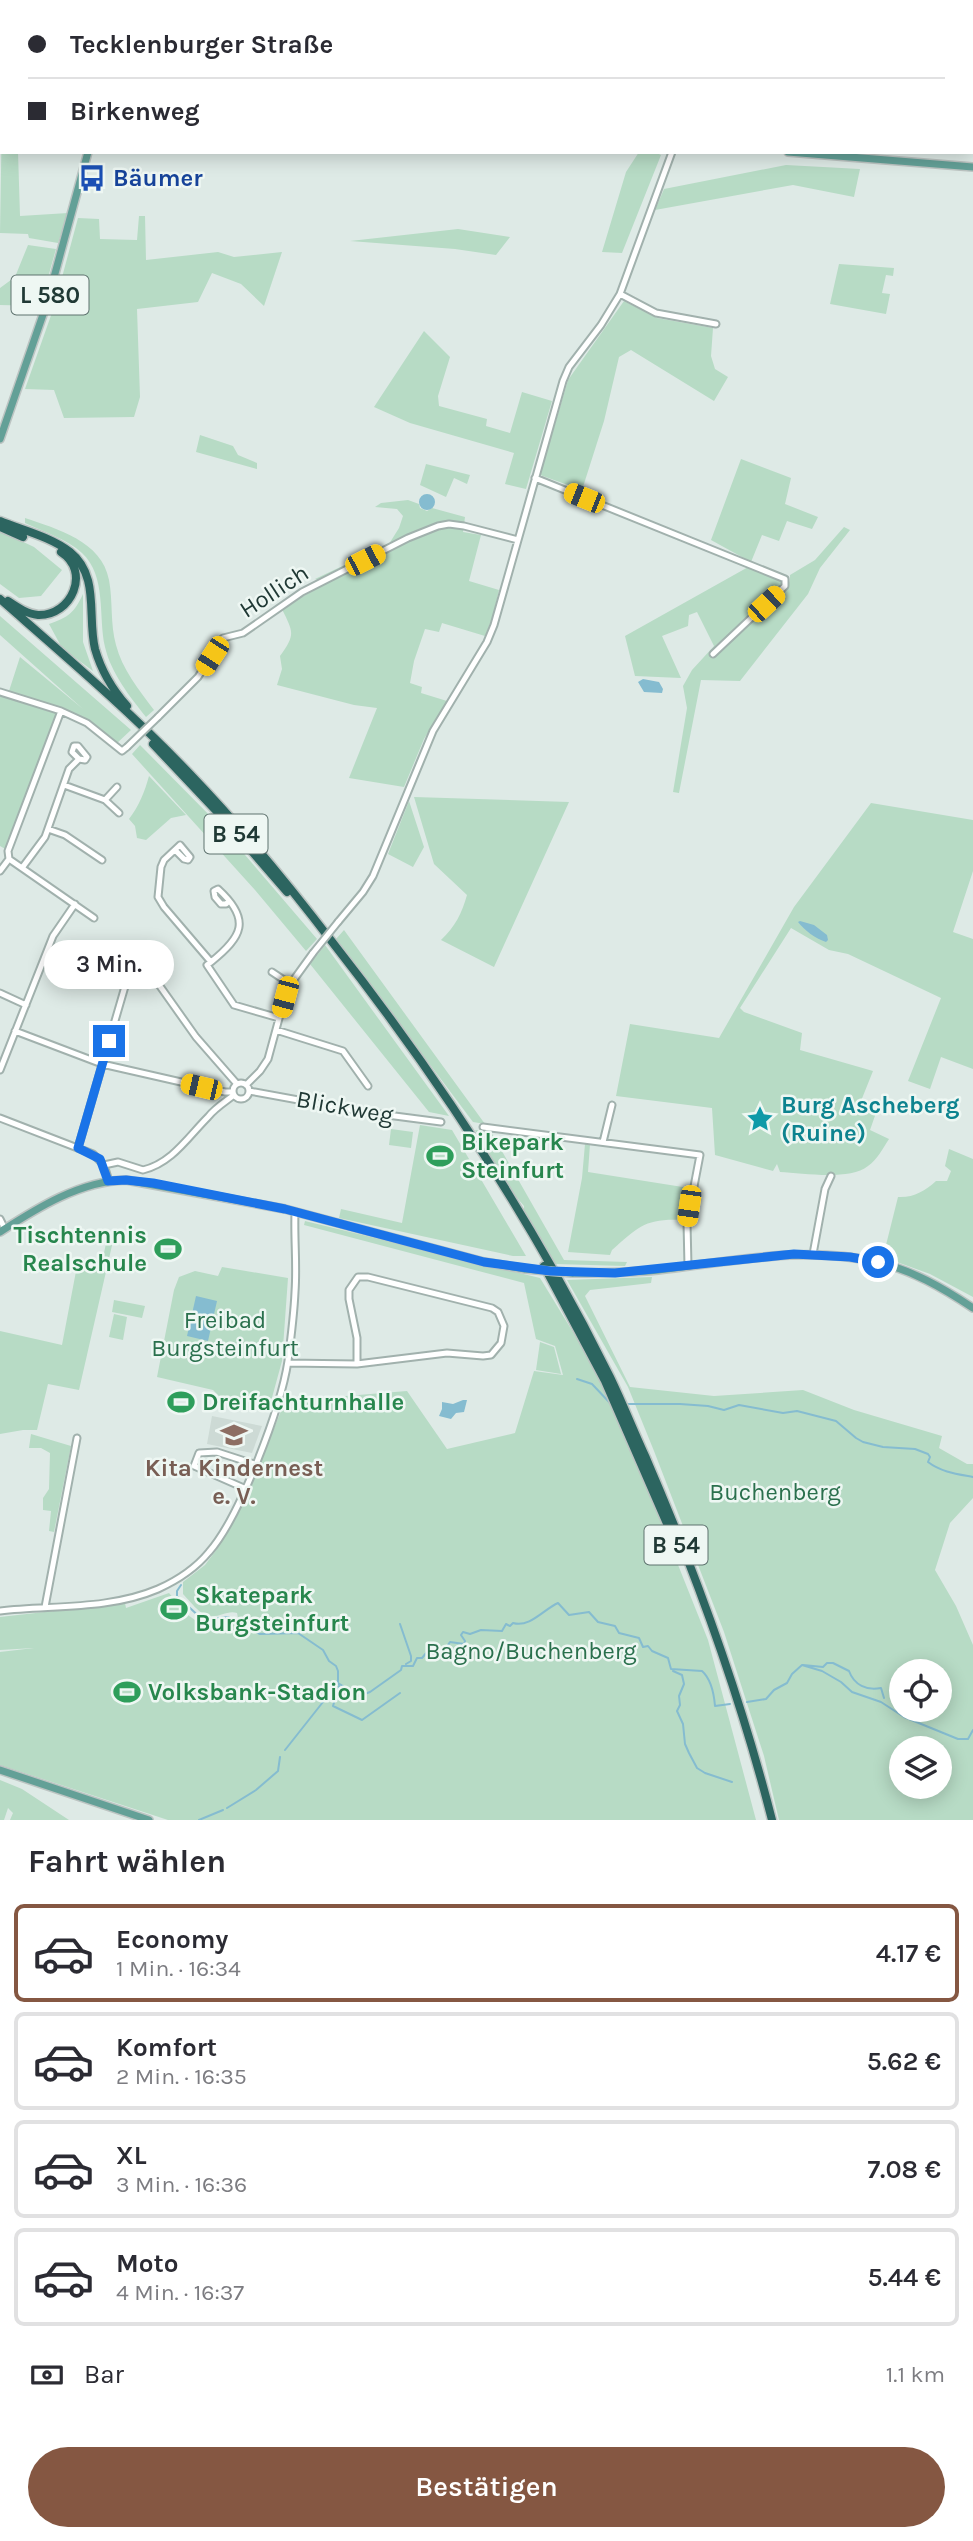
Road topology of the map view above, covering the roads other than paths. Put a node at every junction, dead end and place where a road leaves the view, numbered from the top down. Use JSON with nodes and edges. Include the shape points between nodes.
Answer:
{"nodes":[{"id":1,"x":87,"y":154,"type":"edge"},
{"id":2,"x":671,"y":154,"type":"edge"},
{"id":3,"x":823,"y":154,"type":"edge"},
{"id":4,"x":973,"y":167,"type":"edge"},
{"id":5,"x":620,"y":294,"type":"junction"},
{"id":6,"x":716,"y":324,"type":"dead end"},
{"id":7,"x":0,"y":439,"type":"edge"},
{"id":8,"x":535,"y":478,"type":"junction"},
{"id":9,"x":0,"y":521,"type":"edge"},
{"id":10,"x":0,"y":527,"type":"edge"},
{"id":11,"x":518,"y":540,"type":"junction"},
{"id":12,"x":0,"y":597,"type":"edge"},
{"id":13,"x":0,"y":606,"type":"edge"},
{"id":14,"x":713,"y":654,"type":"dead end"},
{"id":15,"x":0,"y":692,"type":"edge"},
{"id":16,"x":61,"y":711,"type":"junction"},
{"id":17,"x":141,"y":725,"type":"junction"},
{"id":18,"x":79,"y":759,"type":"dead end"},
{"id":19,"x":64,"y":785,"type":"junction"},
{"id":20,"x":117,"y":787,"type":"dead end"},
{"id":21,"x":105,"y":800,"type":"junction"},
{"id":22,"x":118,"y":813,"type":"dead end"},
{"id":23,"x":48,"y":829,"type":"junction"},
{"id":24,"x":175,"y":850,"type":"dead end"},
{"id":25,"x":9,"y":859,"type":"junction"},
{"id":26,"x":102,"y":860,"type":"dead end"},
{"id":27,"x":22,"y":867,"type":"junction"},
{"id":28,"x":0,"y":871,"type":"edge"},
{"id":29,"x":229,"y":901,"type":"dead end"},
{"id":30,"x":75,"y":904,"type":"junction"},
{"id":31,"x":94,"y":918,"type":"dead end"},
{"id":32,"x":211,"y":962,"type":"junction"},
{"id":33,"x":272,"y":972,"type":"dead end"},
{"id":34,"x":290,"y":984,"type":"junction"},
{"id":35,"x":0,"y":993,"type":"edge"},
{"id":36,"x":26,"y":1005,"type":"junction"},
{"id":37,"x":279,"y":1018,"type":"junction"},
{"id":38,"x":276,"y":1030,"type":"junction"},
{"id":39,"x":15,"y":1031,"type":"junction"},
{"id":40,"x":102,"y":1065,"type":"junction"},
{"id":41,"x":0,"y":1070,"type":"edge"},
{"id":42,"x":237,"y":1084,"type":"junction"},
{"id":43,"x":368,"y":1086,"type":"dead end"},
{"id":44,"x":247,"y":1088,"type":"junction"},
{"id":45,"x":234,"y":1093,"type":"junction"},
{"id":46,"x":612,"y":1105,"type":"dead end"},
{"id":47,"x":0,"y":1118,"type":"edge"},
{"id":48,"x":441,"y":1122,"type":"dead end"},
{"id":49,"x":483,"y":1127,"type":"dead end"},
{"id":50,"x":603,"y":1142,"type":"junction"},
{"id":51,"x":78,"y":1148,"type":"junction"},
{"id":52,"x":104,"y":1165,"type":"junction"},
{"id":53,"x":831,"y":1176,"type":"dead end"},
{"id":54,"x":108,"y":1181,"type":"junction"},
{"id":55,"x":295,"y":1212,"type":"junction"},
{"id":56,"x":0,"y":1219,"type":"edge"},
{"id":57,"x":2,"y":1231,"type":"edge"},
{"id":58,"x":813,"y":1254,"type":"junction"},
{"id":59,"x":688,"y":1266,"type":"junction"},
{"id":60,"x":973,"y":1308,"type":"edge"},
{"id":61,"x":288,"y":1363,"type":"junction"},
{"id":62,"x":357,"y":1364,"type":"junction"},
{"id":63,"x":77,"y":1438,"type":"dead end"},
{"id":64,"x":254,"y":1464,"type":"junction"},
{"id":65,"x":244,"y":1488,"type":"junction"},
{"id":66,"x":45,"y":1607,"type":"junction"},
{"id":67,"x":0,"y":1611,"type":"edge"},
{"id":68,"x":0,"y":1770,"type":"edge"},
{"id":69,"x":149,"y":1820,"type":"edge"},
{"id":70,"x":767,"y":1820,"type":"edge"},
{"id":71,"x":772,"y":1820,"type":"edge"}],
"edges":[{"from":1,"to":7,"type":"main road","number":"L 580","via":[[44,314]]},
{"from":2,"to":5,"type":"street"},
{"from":3,"to":4,"type":"main road"},
{"from":5,"to":6,"type":"street","via":[[656,313]]},
{"from":5,"to":8,"type":"street","via":[[562,381]]},
{"from":8,"to":11,"type":"street"},
{"from":8,"to":14,"type":"street","via":[[785,579],[785,586]]},
{"from":9,"to":17,"type":"highway","via":[[56,544],[79,561],[89,580],[99,662]]},
{"from":10,"to":12,"type":"highway","via":[[66,555],[75,583],[67,603],[46,614],[30,613]]},
{"from":11,"to":16,"type":"street","name":"Hollich","bridge":true,"via":[[449,524],[408,537],[302,592],[243,634],[223,638],[198,677],[122,751],[87,723]]},
{"from":11,"to":34,"type":"street","bridge":true,"via":[[487,642],[433,731],[373,876]]},
{"from":12,"to":17,"type":"highway","number":"B 54"},
{"from":13,"to":70,"type":"highway","number":"B 54","via":[[136,727],[223,818],[376,1004],[451,1111],[528,1237],[605,1381],[714,1638]]},
{"from":15,"to":16,"type":"street"},
{"from":16,"to":25,"type":"street","via":[[8,851]]},
{"from":17,"to":71,"type":"highway","number":"B 54","via":[[272,865],[379,1000],[456,1109],[533,1235],[610,1378],[667,1507],[718,1636]]},
{"from":18,"to":19,"type":"street","via":[[69,769]]},
{"from":19,"to":21,"type":"street"},
{"from":19,"to":23,"type":"street"},
{"from":20,"to":21,"type":"street"},
{"from":21,"to":22,"type":"street"},
{"from":23,"to":26,"type":"street"},
{"from":23,"to":27,"type":"street"},
{"from":24,"to":32,"type":"street","via":[[162,864],[158,897]]},
{"from":25,"to":27,"type":"street"},
{"from":25,"to":28,"type":"street"},
{"from":27,"to":30,"type":"street"},
{"from":29,"to":32,"type":"street","via":[[236,909],[238,928],[231,945]]},
{"from":30,"to":31,"type":"street"},
{"from":30,"to":36,"type":"street","via":[[53,936]]},
{"from":32,"to":37,"type":"street","via":[[207,965],[234,1006]]},
{"from":33,"to":34,"type":"street"},
{"from":34,"to":37,"type":"street"},
{"from":35,"to":36,"type":"street"},
{"from":36,"to":39,"type":"street"},
{"from":37,"to":38,"type":"street"},
{"from":38,"to":43,"type":"street","via":[[335,1046]]},
{"from":38,"to":44,"type":"street","via":[[268,1059]]},
{"from":39,"to":40,"type":"street"},
{"from":39,"to":41,"type":"street"},
{"from":40,"to":42,"type":"street","via":[[126,983],[145,965],[196,1037]]},
{"from":40,"to":45,"type":"street"},
{"from":40,"to":51,"type":"street"},
{"from":42,"to":44,"type":"street","name":"Blickweg"},
{"from":42,"to":45,"type":"street"},
{"from":44,"to":45,"type":"street","via":[[244,1098]]},
{"from":44,"to":48,"type":"street","name":"Blickweg"},
{"from":45,"to":52,"type":"street","via":[[164,1162],[143,1170],[118,1162]]},
{"from":46,"to":50,"type":"street"},
{"from":47,"to":51,"type":"street"},
{"from":49,"to":50,"type":"street"},
{"from":50,"to":59,"type":"street","via":[[699,1154],[687,1223]]},
{"from":51,"to":52,"type":"street"},
{"from":52,"to":54,"type":"street"},
{"from":53,"to":58,"type":"street"},
{"from":54,"to":55,"type":"main road","via":[[153,1183]]},
{"from":54,"to":57,"type":"main road","via":[[51,1202]]},
{"from":55,"to":59,"type":"main road","bridge":true,"via":[[525,1269],[615,1273]]},
{"from":55,"to":61,"type":"street","via":[[296,1290]]},
{"from":56,"to":57,"type":"street"},
{"from":58,"to":59,"type":"main road"},
{"from":58,"to":60,"type":"main road","via":[[904,1270]]},
{"from":61,"to":62,"type":"street"},
{"from":61,"to":64,"type":"street"},
{"from":62,"to":62,"type":"street","via":[[349,1290],[358,1277],[492,1308],[504,1326],[501,1343],[491,1355],[447,1353]]},
{"from":63,"to":66,"type":"street"},
{"from":64,"to":65,"type":"street"},
{"from":64,"to":65,"type":"street","via":[[217,1452],[199,1453],[194,1466]]},
{"from":65,"to":66,"type":"street","via":[[211,1550],[174,1581],[122,1600]]},
{"from":66,"to":67,"type":"street"},
{"from":68,"to":69,"type":"main road"}]}
